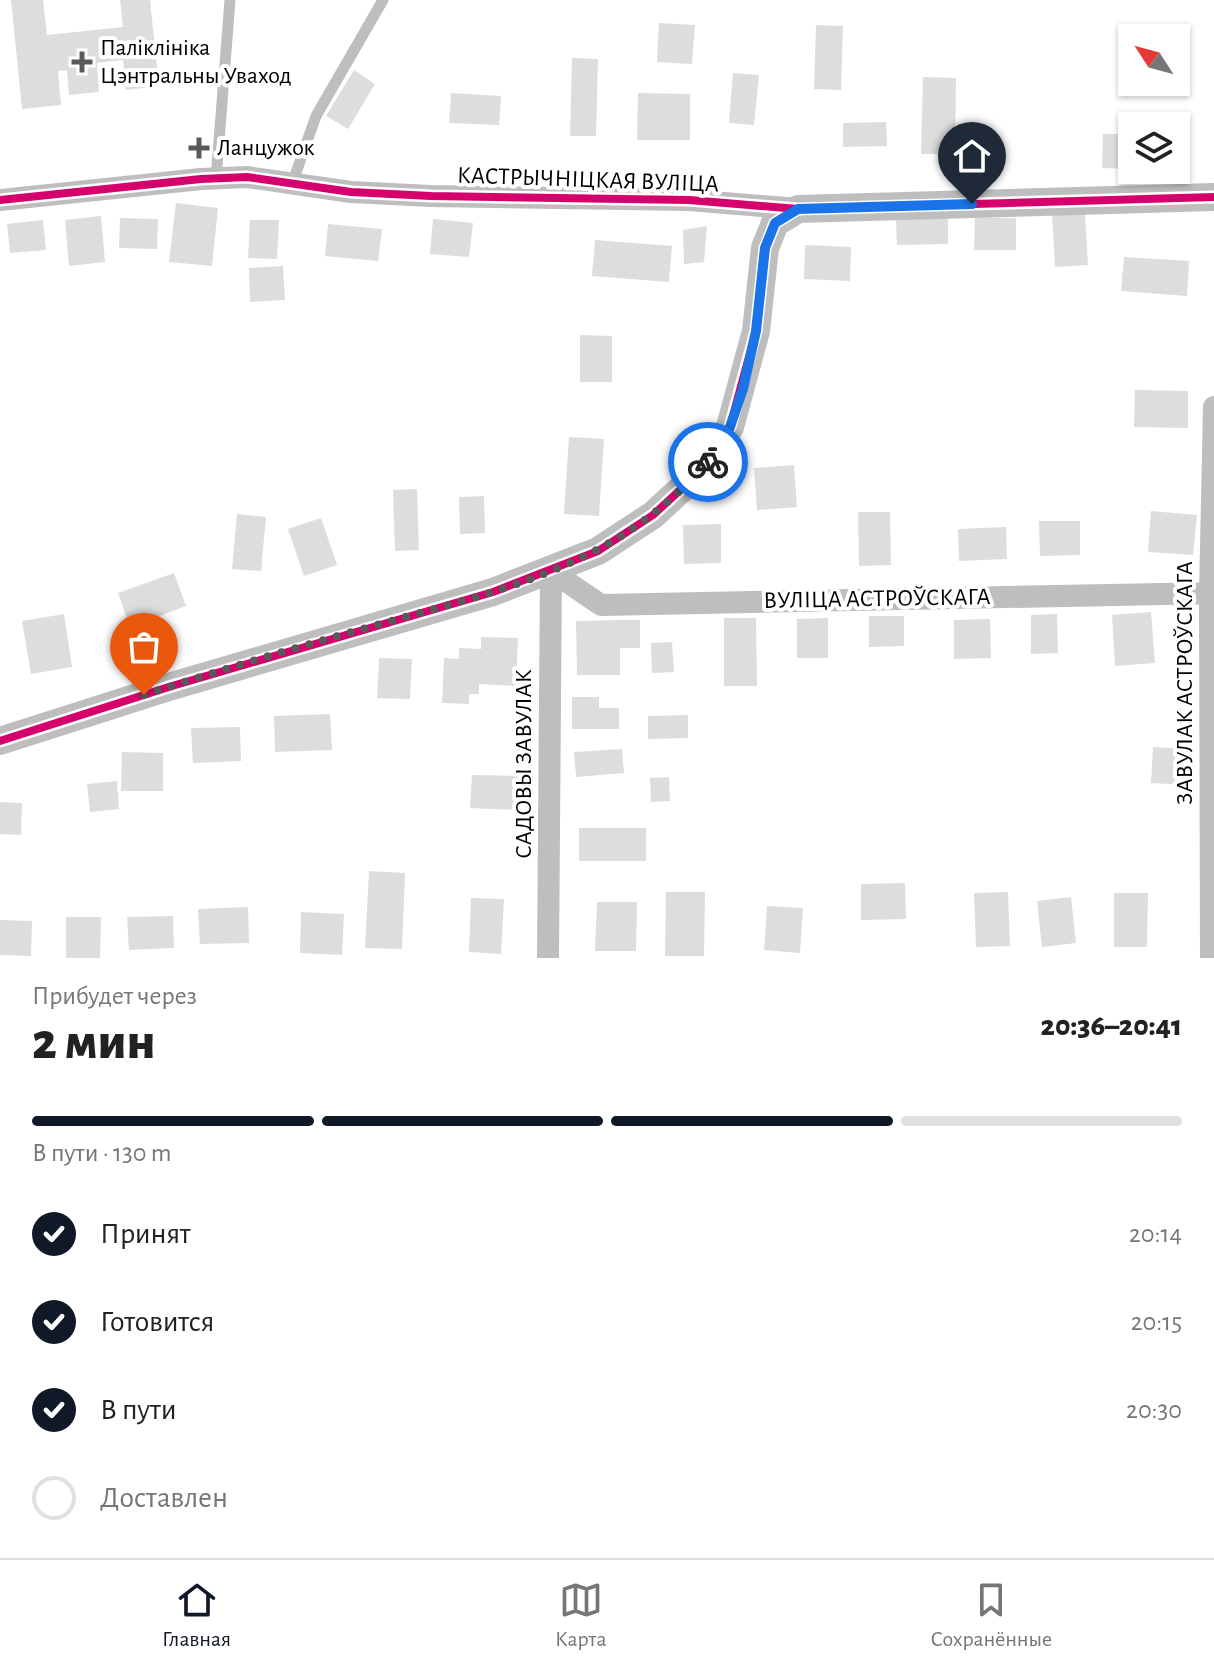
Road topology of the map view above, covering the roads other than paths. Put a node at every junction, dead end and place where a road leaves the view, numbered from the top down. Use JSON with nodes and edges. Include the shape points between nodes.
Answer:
{"nodes":[{"id":1,"x":230,"y":0,"type":"edge"},
{"id":2,"x":383,"y":0,"type":"edge"},
{"id":3,"x":208,"y":179,"type":"junction"},
{"id":4,"x":292,"y":184,"type":"junction"},
{"id":5,"x":1214,"y":197,"type":"edge"},
{"id":6,"x":0,"y":200,"type":"edge"},
{"id":7,"x":798,"y":209,"type":"junction"},
{"id":8,"x":1214,"y":407,"type":"edge"},
{"id":9,"x":551,"y":571,"type":"junction"},
{"id":10,"x":1212,"y":593,"type":"edge"},
{"id":11,"x":0,"y":741,"type":"edge"},
{"id":12,"x":548,"y":958,"type":"edge"},
{"id":13,"x":1211,"y":958,"type":"edge"}],
"edges":[{"from":1,"to":3,"type":"lane"},
{"from":2,"to":4,"type":"lane","via":[[316,116]]},
{"from":3,"to":4,"type":"street","name":"КАСТРЫЧНІЦКАЯ ВУЛІЦА","via":[[247,177]]},
{"from":3,"to":6,"type":"street","name":"КАСТРЫЧНІЦКАЯ ВУЛІЦА"},
{"from":4,"to":7,"type":"street","name":"КАСТРЫЧНІЦКАЯ ВУЛІЦА","via":[[351,192],[689,200]]},
{"from":5,"to":7,"type":"street","name":"КАСТРЫЧНІЦКАЯ ВУЛІЦА"},
{"from":7,"to":9,"type":"street","via":[[775,223],[765,248],[743,389],[730,427],[704,468],[653,515],[598,551]]},
{"from":8,"to":10,"type":"street","name":"ЗАВУЛАК АСТРОЎСКАГА"},
{"from":9,"to":10,"type":"street","name":"ВУЛІЦА АСТРОЎСКАГА","via":[[601,605]]},
{"from":9,"to":11,"type":"street"},
{"from":9,"to":12,"type":"street","name":"САДОВЫ ЗАВУЛАК"},
{"from":10,"to":13,"type":"street","name":"ЗАВУЛАК АСТРОЎСКАГА"}]}
